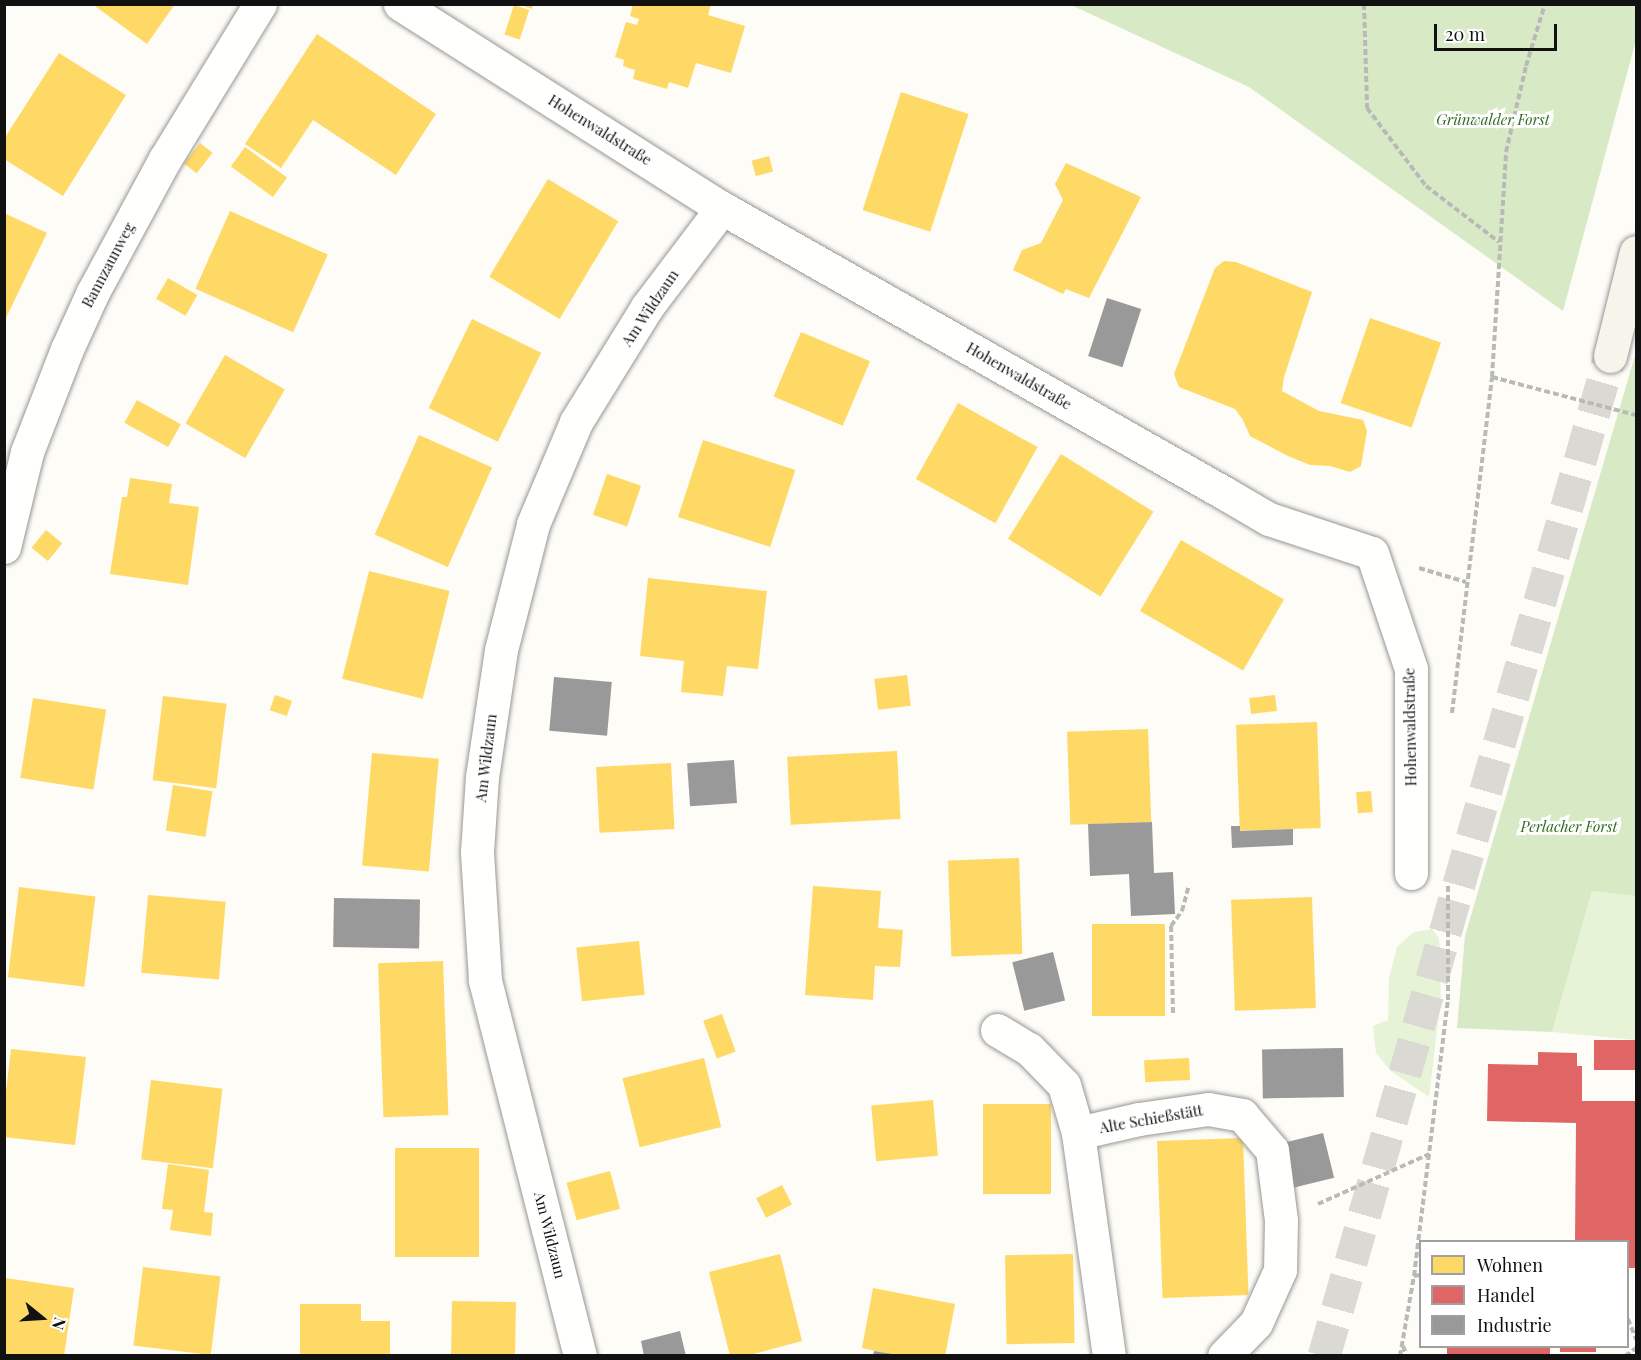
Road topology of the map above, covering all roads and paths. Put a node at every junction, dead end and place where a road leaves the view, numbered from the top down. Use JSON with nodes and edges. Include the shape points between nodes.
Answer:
{"nodes":[{"id":1,"x":260,"y":4,"type":"edge"},
{"id":2,"x":400,"y":4,"type":"edge"},
{"id":3,"x":1364,"y":4,"type":"edge"},
{"id":4,"x":1545,"y":4,"type":"edge"},
{"id":5,"x":722,"y":208,"type":"junction"},
{"id":6,"x":1499,"y":242,"type":"junction"},
{"id":7,"x":1636,"y":252,"type":"edge"},
{"id":8,"x":1610,"y":356,"type":"tunnel mouth"},
{"id":9,"x":1492,"y":377,"type":"junction"},
{"id":10,"x":1636,"y":415,"type":"edge"},
{"id":11,"x":4,"y":547,"type":"edge"},
{"id":12,"x":1451,"y":721,"type":"dead end"},
{"id":13,"x":1411,"y":873,"type":"dead end"},
{"id":14,"x":1448,"y":882,"type":"dead end"},
{"id":15,"x":1188,"y":888,"type":"dead end"},
{"id":16,"x":1173,"y":1013,"type":"dead end"},
{"id":17,"x":998,"y":1030,"type":"dead end"},
{"id":18,"x":1078,"y":1133,"type":"junction"},
{"id":19,"x":1429,"y":1154,"type":"junction"},
{"id":20,"x":1281,"y":1220,"type":"junction"},
{"id":21,"x":1419,"y":1275,"type":"edge"},
{"id":22,"x":1414,"y":1276,"type":"junction"},
{"id":23,"x":1629,"y":1322,"type":"edge"},
{"id":24,"x":1636,"y":1339,"type":"edge"},
{"id":25,"x":1403,"y":1346,"type":"junction"},
{"id":26,"x":1636,"y":1348,"type":"edge"},
{"id":27,"x":580,"y":1356,"type":"edge"},
{"id":28,"x":1109,"y":1356,"type":"edge"},
{"id":29,"x":1224,"y":1356,"type":"edge"},
{"id":30,"x":1400,"y":1356,"type":"edge"},
{"id":31,"x":1407,"y":1356,"type":"edge"},
{"id":32,"x":1625,"y":1356,"type":"edge"}],
"edges":[{"from":1,"to":11,"type":"street","name":"Bannzaunweg","via":[[165,159],[93,292],[27,452]]},
{"from":2,"to":5,"type":"street","name":"Hohenwaldstraße"},
{"from":3,"to":6,"type":"path","via":[[1366,108],[1426,186]]},
{"from":4,"to":6,"type":"path","via":[[1506,152]]},
{"from":5,"to":13,"type":"street","name":"Hohenwaldstraße","via":[[1269,519],[1372,554],[1411,669]]},
{"from":5,"to":27,"type":"street","name":"Am Wildzaun","via":[[647,307],[576,422],[534,524],[501,650],[482,777],[477,852],[485,980]]},
{"from":6,"to":9,"type":"path"},
{"from":7,"to":8,"type":"main road"},
{"from":9,"to":10,"type":"path"},
{"from":9,"to":12,"type":"path"},
{"from":14,"to":19,"type":"path","via":[[1448,1000]]},
{"from":15,"to":16,"type":"path","via":[[1182,911],[1171,926]]},
{"from":17,"to":18,"type":"street","name":"Alte Schießstätt","via":[[1029,1049],[1064,1085]]},
{"from":18,"to":20,"type":"street","name":"Alte Schießstätt","via":[[1208,1109],[1242,1115],[1272,1149]]},
{"from":18,"to":28,"type":"street","name":"Alte Schießstätt"},
{"from":19,"to":20,"type":"path"},
{"from":19,"to":22,"type":"path"},
{"from":20,"to":29,"type":"street","name":"Alte Schießstätt","via":[[1280,1270],[1257,1323]]},
{"from":21,"to":22,"type":"path"},
{"from":22,"to":25,"type":"path"},
{"from":23,"to":24,"type":"path"},
{"from":25,"to":30,"type":"path"},
{"from":25,"to":31,"type":"path"},
{"from":26,"to":32,"type":"path"}]}
